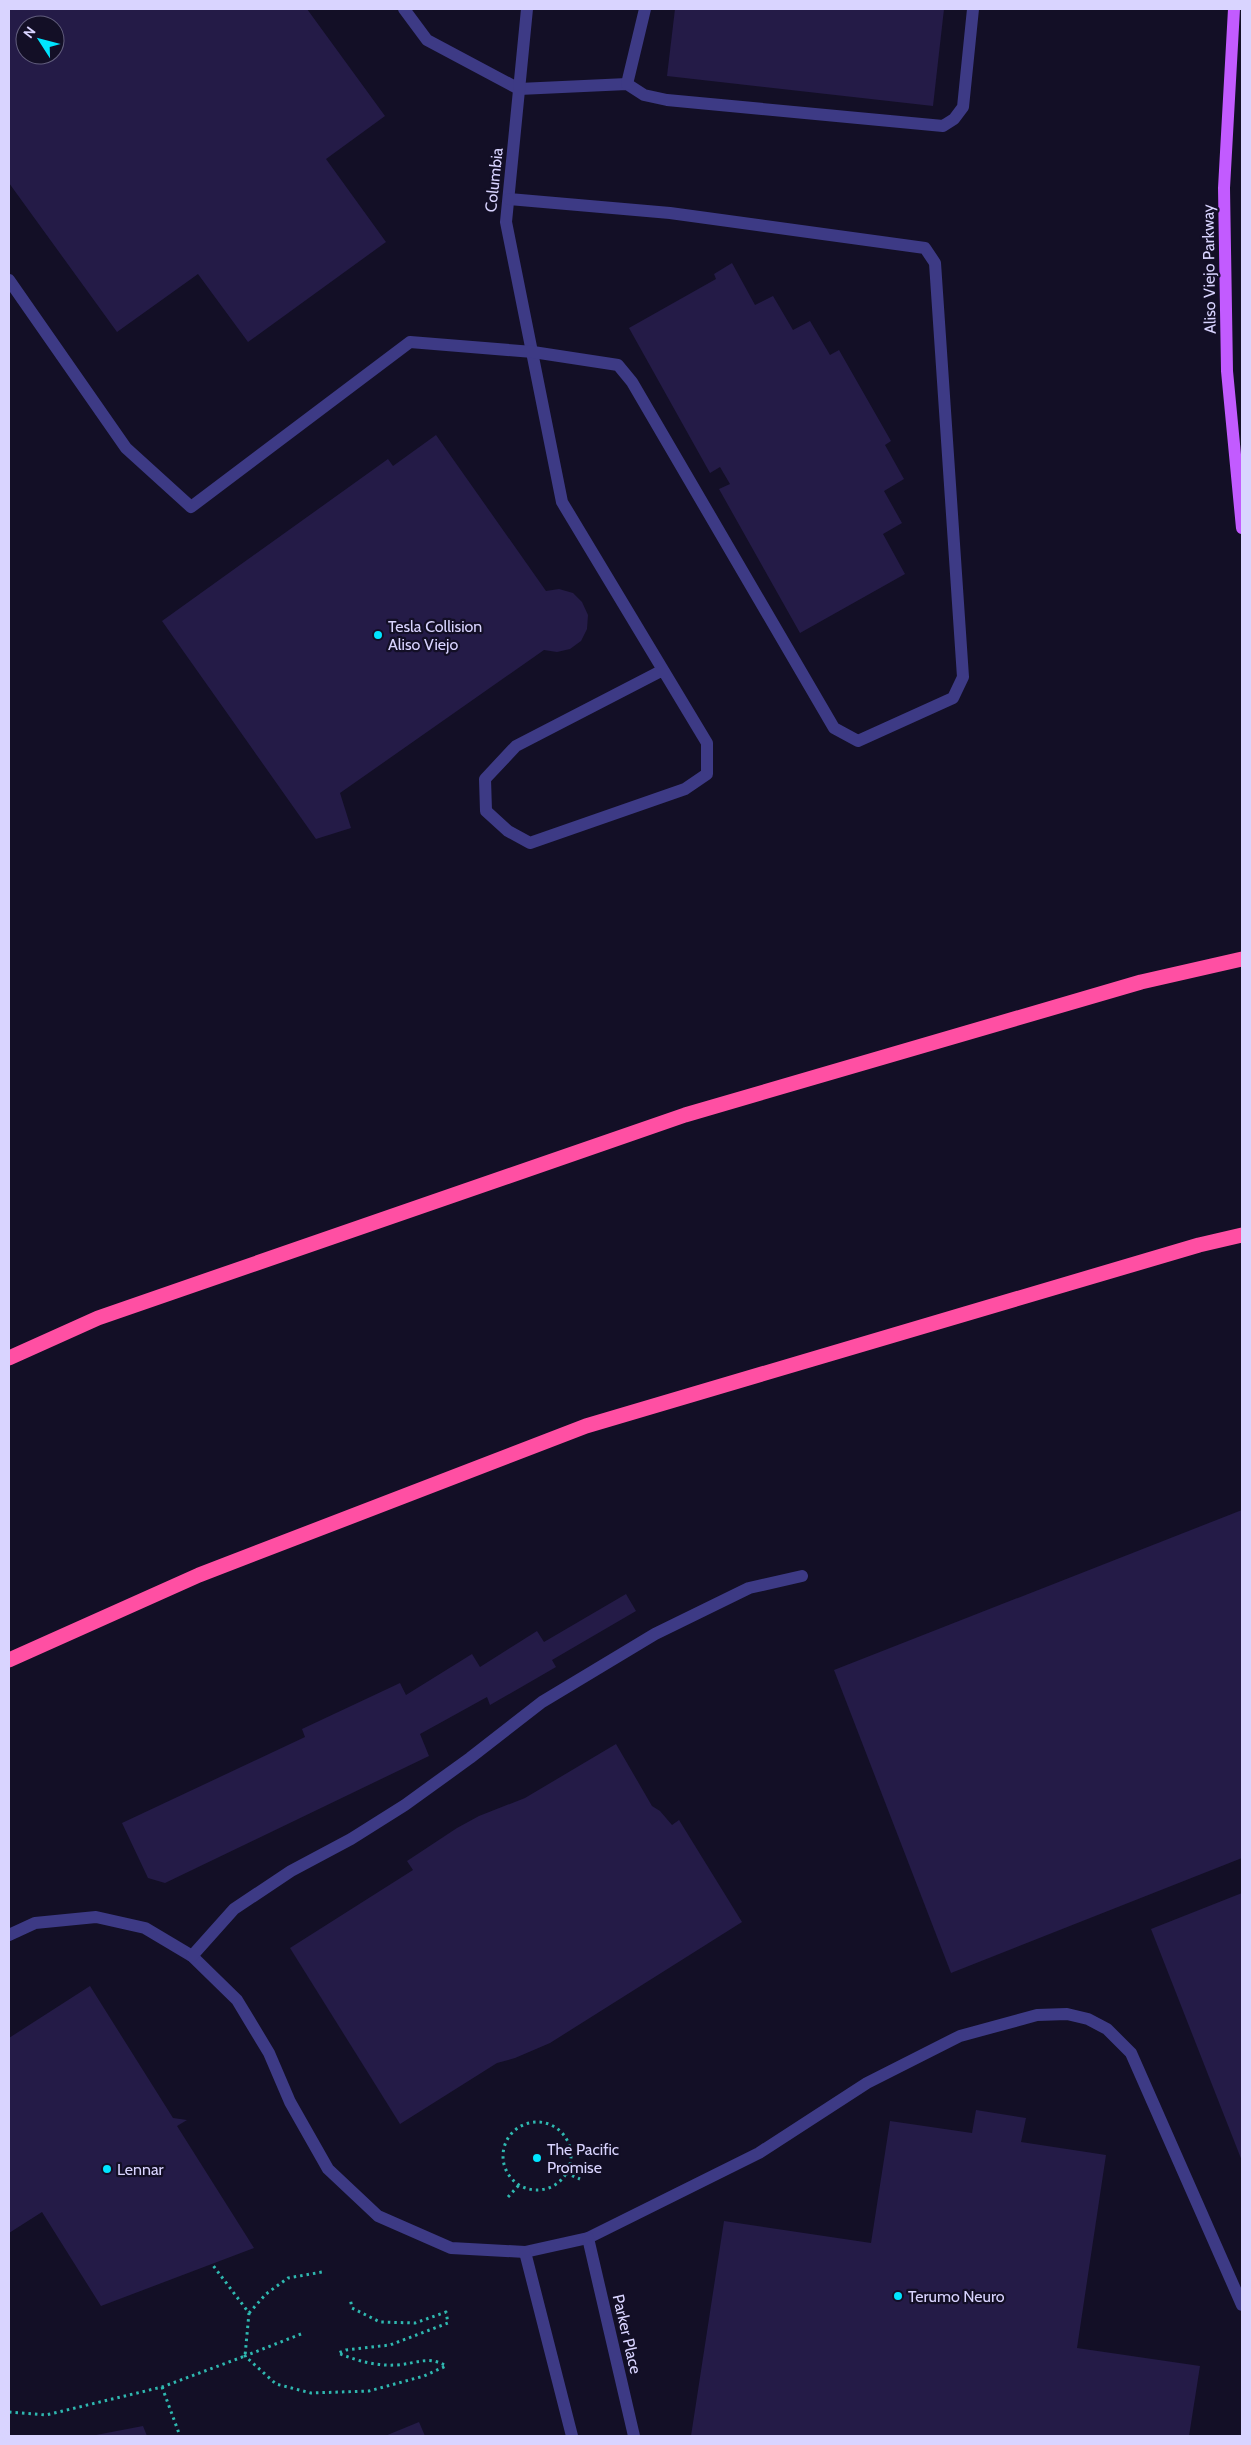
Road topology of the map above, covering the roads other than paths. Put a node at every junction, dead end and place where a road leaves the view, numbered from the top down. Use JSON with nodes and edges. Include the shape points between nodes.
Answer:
{"nodes":[{"id":1,"x":404,"y":9,"type":"edge"},
{"id":2,"x":526,"y":9,"type":"edge"},
{"id":3,"x":645,"y":9,"type":"edge"},
{"id":4,"x":973,"y":9,"type":"edge"},
{"id":5,"x":1234,"y":9,"type":"edge"},
{"id":6,"x":627,"y":84,"type":"junction"},
{"id":7,"x":519,"y":89,"type":"junction"},
{"id":8,"x":509,"y":199,"type":"junction"},
{"id":9,"x":9,"y":280,"type":"edge"},
{"id":10,"x":533,"y":352,"type":"junction"},
{"id":11,"x":1242,"y":528,"type":"edge"},
{"id":12,"x":663,"y":670,"type":"junction"},
{"id":13,"x":1242,"y":959,"type":"edge"},
{"id":14,"x":1242,"y":1235,"type":"edge"},
{"id":15,"x":9,"y":1358,"type":"edge"},
{"id":16,"x":802,"y":1576,"type":"dead end"},
{"id":17,"x":9,"y":1660,"type":"edge"},
{"id":18,"x":9,"y":1935,"type":"edge"},
{"id":19,"x":192,"y":1956,"type":"junction"},
{"id":20,"x":588,"y":2238,"type":"junction"},
{"id":21,"x":525,"y":2252,"type":"junction"},
{"id":22,"x":1242,"y":2305,"type":"edge"},
{"id":23,"x":572,"y":2436,"type":"edge"},
{"id":24,"x":634,"y":2436,"type":"edge"}],
"edges":[{"from":1,"to":7,"type":"street","via":[[427,40]]},
{"from":2,"to":7,"type":"street","name":"Columbia"},
{"from":3,"to":6,"type":"street"},
{"from":4,"to":6,"type":"street","via":[[963,107],[954,119],[943,126],[667,100],[644,95]]},
{"from":5,"to":11,"type":"main road","name":"Aliso Viejo Parkway","via":[[1224,197],[1227,371]]},
{"from":6,"to":7,"type":"street"},
{"from":7,"to":8,"type":"street","name":"Columbia"},
{"from":8,"to":10,"type":"street","name":"Columbia","via":[[506,222]]},
{"from":8,"to":10,"type":"street","via":[[670,213],[925,248],[934,263],[963,678],[954,698],[858,741],[834,728],[632,382],[618,365]]},
{"from":9,"to":10,"type":"street","via":[[126,448],[190,506],[410,342]]},
{"from":10,"to":12,"type":"street","name":"Columbia","via":[[562,502]]},
{"from":12,"to":12,"type":"street","name":"Columbia","via":[[707,744],[707,774],[685,789],[530,843],[508,831],[486,811],[485,779],[516,746]]},
{"from":13,"to":15,"type":"highway","via":[[1141,982],[685,1115],[98,1318]]},
{"from":14,"to":17,"type":"highway","via":[[586,1426],[199,1575]]},
{"from":16,"to":19,"type":"street","via":[[749,1588],[664,1630],[542,1702],[405,1805],[234,1909]]},
{"from":18,"to":19,"type":"street","via":[[35,1923],[96,1917],[145,1928]]},
{"from":19,"to":21,"type":"street","via":[[238,2000],[328,2169],[378,2216],[451,2248]]},
{"from":20,"to":21,"type":"street"},
{"from":20,"to":22,"type":"street","via":[[759,2153],[867,2083],[960,2036],[1037,2015],[1067,2014],[1088,2019],[1107,2029],[1131,2053]]},
{"from":20,"to":24,"type":"street","name":"Parker Place"},
{"from":21,"to":23,"type":"street"}]}
